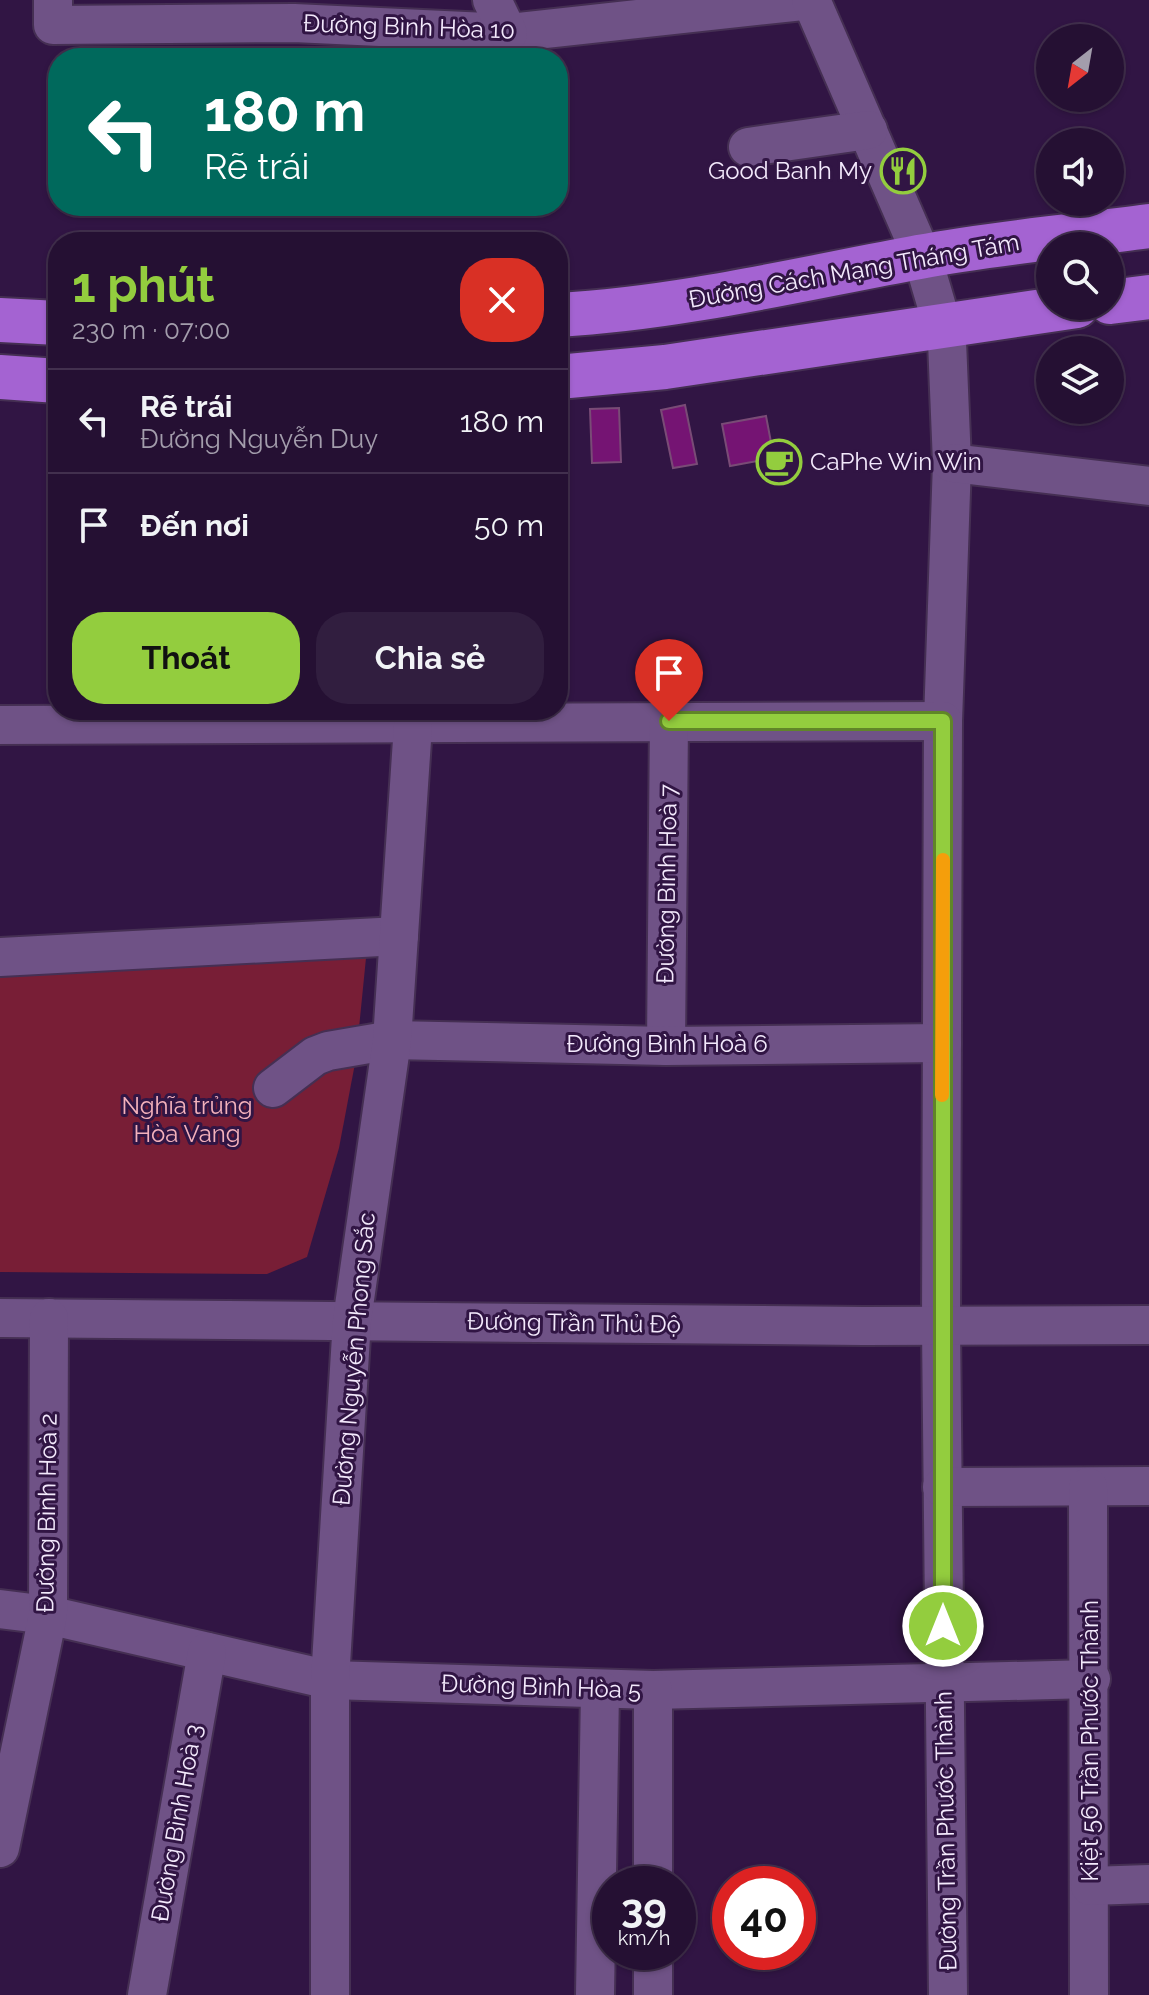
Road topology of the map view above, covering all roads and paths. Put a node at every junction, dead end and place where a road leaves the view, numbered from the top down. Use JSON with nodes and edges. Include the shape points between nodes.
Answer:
{"nodes":[{"id":1,"x":812,"y":0,"type":"edge"},
{"id":2,"x":53,"y":12,"type":"edge"},
{"id":3,"x":295,"y":12,"type":"edge"},
{"id":4,"x":500,"y":16,"type":"edge"},
{"id":5,"x":868,"y":130,"type":"junction"},
{"id":6,"x":748,"y":147,"type":"dead end"},
{"id":7,"x":1149,"y":226,"type":"edge"},
{"id":8,"x":922,"y":256,"type":"junction"},
{"id":9,"x":1149,"y":297,"type":"edge"},
{"id":10,"x":1124,"y":300,"type":"edge"},
{"id":11,"x":1036,"y":311,"type":"edge"},
{"id":12,"x":568,"y":315,"type":"edge"},
{"id":13,"x":0,"y":320,"type":"edge"},
{"id":14,"x":48,"y":322,"type":"edge"},
{"id":15,"x":940,"y":324,"type":"junction"},
{"id":16,"x":568,"y":376,"type":"edge"},
{"id":17,"x":0,"y":377,"type":"edge"},
{"id":18,"x":48,"y":380,"type":"edge"},
{"id":19,"x":952,"y":463,"type":"junction"},
{"id":20,"x":1149,"y":486,"type":"edge"},
{"id":21,"x":669,"y":721,"type":"junction"},
{"id":22,"x":943,"y":721,"type":"junction"},
{"id":23,"x":0,"y":725,"type":"edge"},
{"id":24,"x":413,"y":725,"type":"junction"},
{"id":25,"x":399,"y":936,"type":"junction"},
{"id":26,"x":0,"y":957,"type":"edge"},
{"id":27,"x":392,"y":1040,"type":"junction"},
{"id":28,"x":942,"y":1043,"type":"junction"},
{"id":29,"x":666,"y":1046,"type":"junction"},
{"id":30,"x":273,"y":1088,"type":"dead end"},
{"id":31,"x":0,"y":1318,"type":"edge"},
{"id":32,"x":49,"y":1318,"type":"junction"},
{"id":33,"x":352,"y":1320,"type":"junction"},
{"id":34,"x":1149,"y":1325,"type":"edge"},
{"id":35,"x":941,"y":1327,"type":"junction"},
{"id":36,"x":1149,"y":1486,"type":"edge"},
{"id":37,"x":942,"y":1487,"type":"junction"},
{"id":38,"x":1088,"y":1487,"type":"junction"},
{"id":39,"x":0,"y":1609,"type":"edge"},
{"id":40,"x":48,"y":1615,"type":"junction"},
{"id":41,"x":207,"y":1652,"type":"junction"},
{"id":42,"x":1091,"y":1679,"type":"junction"},
{"id":43,"x":330,"y":1680,"type":"junction"},
{"id":44,"x":943,"y":1681,"type":"junction"},
{"id":45,"x":600,"y":1690,"type":"junction"},
{"id":46,"x":653,"y":1690,"type":"junction"},
{"id":47,"x":0,"y":1848,"type":"edge"},
{"id":48,"x":653,"y":1866,"type":"edge"},
{"id":49,"x":1149,"y":1884,"type":"edge"},
{"id":50,"x":1090,"y":1886,"type":"junction"},
{"id":51,"x":653,"y":1970,"type":"edge"},
{"id":52,"x":147,"y":1995,"type":"edge"},
{"id":53,"x":330,"y":1995,"type":"edge"},
{"id":54,"x":595,"y":1995,"type":"edge"},
{"id":55,"x":653,"y":1995,"type":"edge"},
{"id":56,"x":948,"y":1995,"type":"edge"},
{"id":57,"x":1089,"y":1995,"type":"edge"}],
"edges":[{"from":1,"to":4,"type":"street","name":"Đường Bình Hòa 10"},
{"from":1,"to":5,"type":"street","name":"Đường Trần Phước Thành"},
{"from":2,"to":3,"type":"street","name":"Đường Bình Hòa 10"},
{"from":3,"to":4,"type":"street","name":"Đường Bình Hòa 10"},
{"from":5,"to":6,"type":"street"},
{"from":5,"to":8,"type":"street","name":"Đường Trần Phước Thành"},
{"from":7,"to":8,"type":"highway","name":"Đường Cách Mạng Tháng Tám"},
{"from":8,"to":12,"type":"highway","name":"Đường Cách Mạng Tháng Tám","via":[[789,283]]},
{"from":8,"to":15,"type":"street","name":"Đường Trần Phước Thành"},
{"from":9,"to":10,"type":"highway"},
{"from":11,"to":15,"type":"highway"},
{"from":13,"to":14,"type":"highway"},
{"from":15,"to":16,"type":"highway","via":[[665,367]]},
{"from":15,"to":19,"type":"street","name":"Đường Trần Phước Thành","via":[[947,341]]},
{"from":17,"to":18,"type":"highway"},
{"from":19,"to":20,"type":"street"},
{"from":19,"to":22,"type":"street","name":"Đường Trần Phước Thành"},
{"from":21,"to":22,"type":"street"},
{"from":21,"to":24,"type":"street"},
{"from":21,"to":29,"type":"street","name":"Đường Bình Hoà 7"},
{"from":22,"to":28,"type":"street","name":"Đường Trần Phước Thành"},
{"from":23,"to":24,"type":"street"},
{"from":24,"to":25,"type":"street","name":"Đường Nguyễn Phong Sắc"},
{"from":25,"to":26,"type":"street"},
{"from":25,"to":27,"type":"street","name":"Đường Nguyễn Phong Sắc"},
{"from":27,"to":29,"type":"street","name":"Đường Bình Hoà 6"},
{"from":27,"to":30,"type":"street","name":"Đường Bình Hoà 6","via":[[315,1056]]},
{"from":27,"to":33,"type":"street","name":"Đường Nguyễn Phong Sắc"},
{"from":28,"to":29,"type":"street","name":"Đường Bình Hoà 6"},
{"from":28,"to":35,"type":"street","name":"Đường Trần Phước Thành"},
{"from":31,"to":32,"type":"street","name":"Đường Trần Thủ Độ"},
{"from":32,"to":33,"type":"street","name":"Đường Trần Thủ Độ"},
{"from":32,"to":40,"type":"street","name":"Đường Bình Hoà 2"},
{"from":33,"to":35,"type":"street","name":"Đường Trần Thủ Độ"},
{"from":33,"to":43,"type":"street","name":"Đường Nguyễn Phong Sắc"},
{"from":34,"to":35,"type":"street","name":"Đường Trần Thủ Độ"},
{"from":35,"to":37,"type":"street","name":"Đường Trần Phước Thành"},
{"from":36,"to":38,"type":"street"},
{"from":37,"to":38,"type":"street"},
{"from":37,"to":44,"type":"street","name":"Đường Trần Phước Thành"},
{"from":38,"to":42,"type":"street","name":"Kiệt 56 Trần Phước Thành"},
{"from":39,"to":40,"type":"street","name":"Đường Bình Hòa 5"},
{"from":40,"to":41,"type":"street","name":"Đường Bình Hòa 5"},
{"from":40,"to":47,"type":"street","name":"Đường Bình Hoà 2"},
{"from":41,"to":43,"type":"street","name":"Đường Bình Hòa 5"},
{"from":41,"to":52,"type":"street","name":"Đường Bình Hoà 3"},
{"from":42,"to":44,"type":"street","name":"Đường Bình Hòa 5"},
{"from":42,"to":50,"type":"street","name":"Kiệt 56 Trần Phước Thành"},
{"from":43,"to":45,"type":"street","name":"Đường Bình Hòa 5"},
{"from":43,"to":53,"type":"street","name":"Đường Nguyễn Phong Sắc"},
{"from":44,"to":46,"type":"street","name":"Đường Bình Hòa 5"},
{"from":44,"to":56,"type":"street","name":"Đường Trần Phước Thành"},
{"from":45,"to":46,"type":"street","name":"Đường Bình Hòa 5"},
{"from":45,"to":54,"type":"street"},
{"from":46,"to":48,"type":"street"},
{"from":49,"to":50,"type":"street"},
{"from":50,"to":57,"type":"street","name":"Kiệt 56 Trần Phước Thành"},
{"from":51,"to":55,"type":"street"}]}
